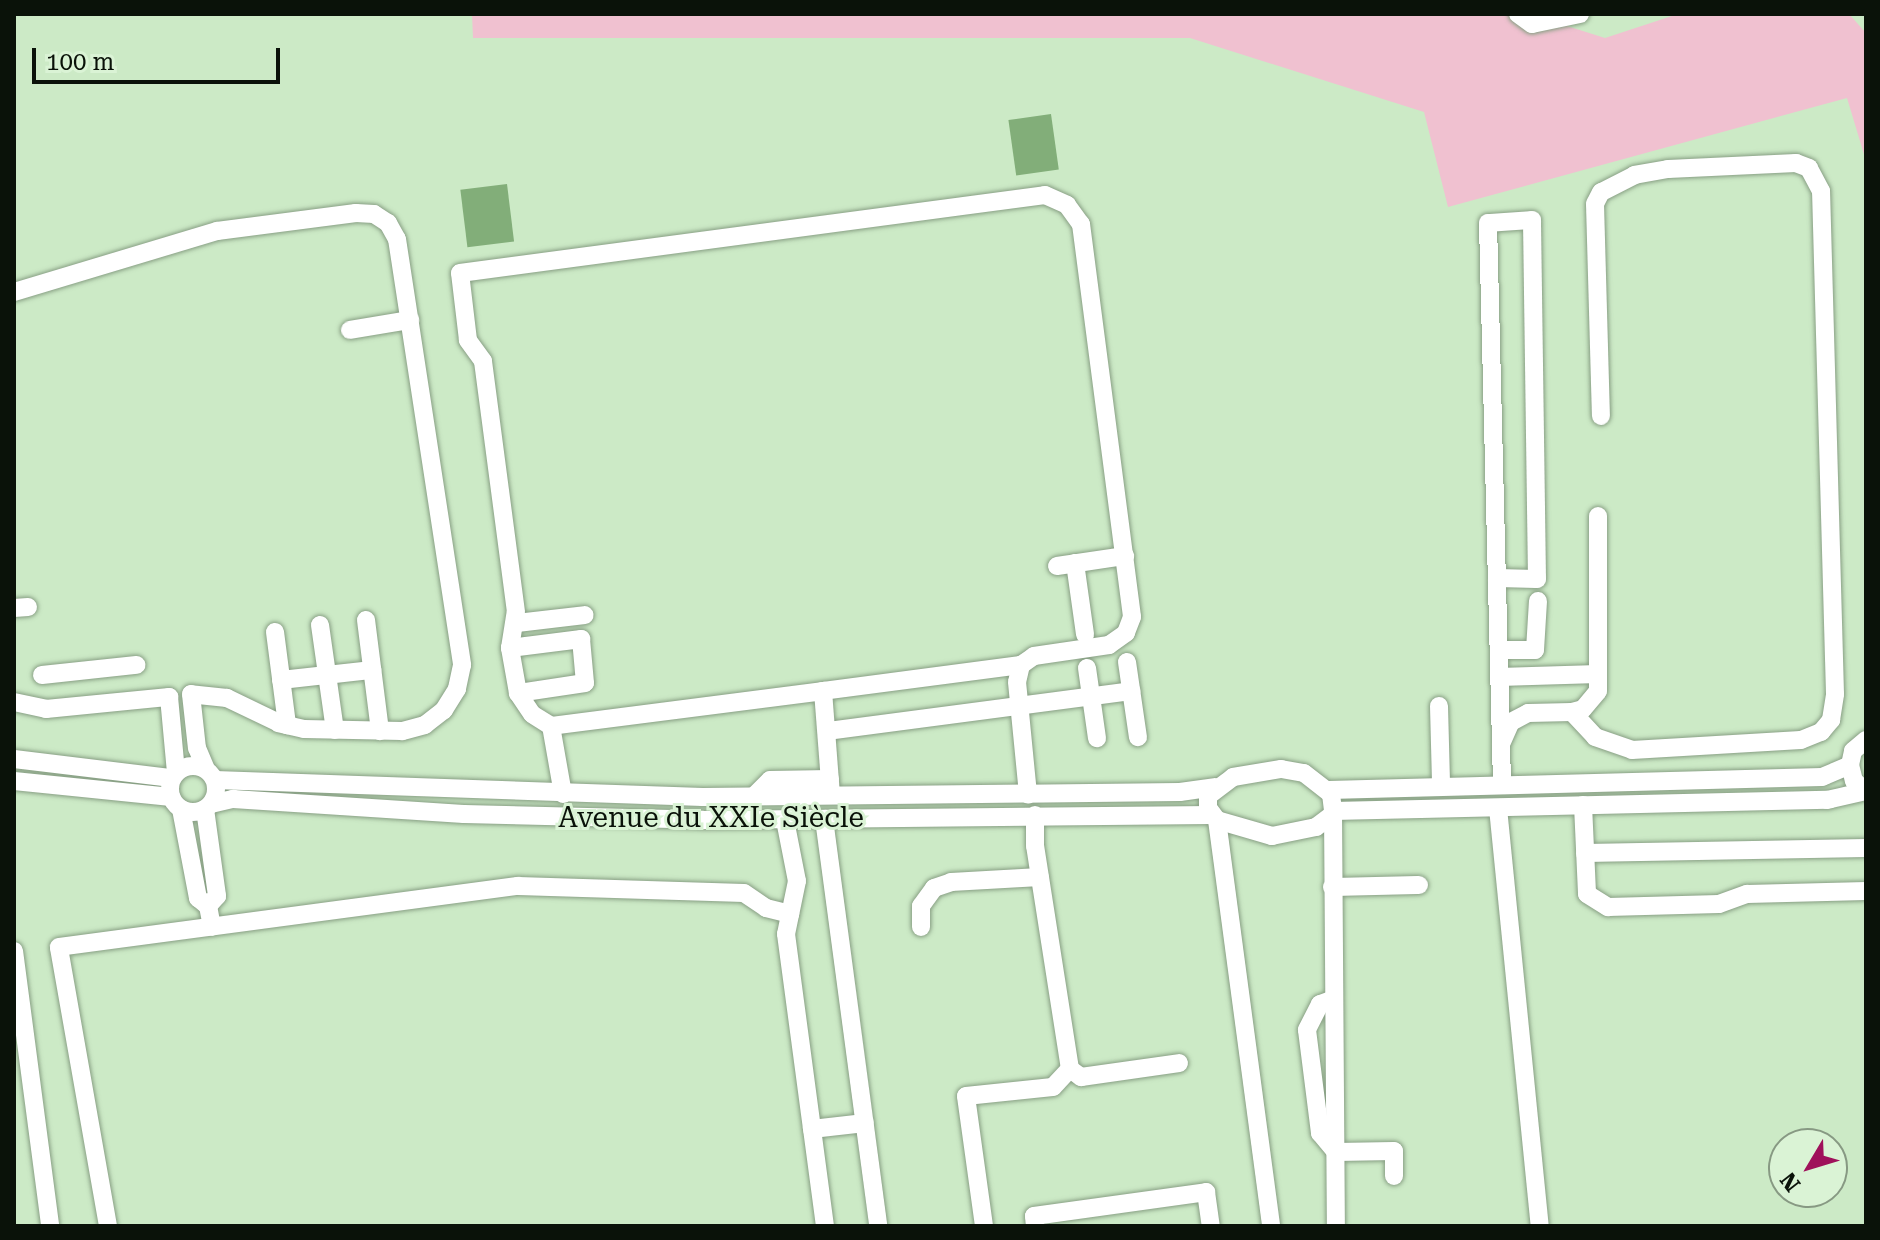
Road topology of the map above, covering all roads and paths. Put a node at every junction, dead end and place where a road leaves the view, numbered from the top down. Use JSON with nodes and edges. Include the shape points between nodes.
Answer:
{"nodes":[{"id":1,"x":1518,"y":14,"type":"edge"},
{"id":2,"x":1580,"y":14,"type":"edge"},
{"id":3,"x":14,"y":292,"type":"edge"},
{"id":4,"x":410,"y":320,"type":"junction"},
{"id":5,"x":350,"y":330,"type":"dead end"},
{"id":6,"x":1601,"y":416,"type":"dead end"},
{"id":7,"x":1598,"y":516,"type":"dead end"},
{"id":8,"x":1125,"y":556,"type":"junction"},
{"id":9,"x":1497,"y":578,"type":"junction"},
{"id":10,"x":1538,"y":601,"type":"dead end"},
{"id":11,"x":585,"y":615,"type":"dead end"},
{"id":12,"x":366,"y":620,"type":"dead end"},
{"id":13,"x":517,"y":623,"type":"junction"},
{"id":14,"x":320,"y":625,"type":"dead end"},
{"id":15,"x":275,"y":632,"type":"dead end"},
{"id":16,"x":1085,"y":634,"type":"dead end"},
{"id":17,"x":510,"y":648,"type":"junction"},
{"id":18,"x":1499,"y":650,"type":"junction"},
{"id":19,"x":1127,"y":662,"type":"dead end"},
{"id":20,"x":136,"y":665,"type":"dead end"},
{"id":21,"x":1021,"y":665,"type":"junction"},
{"id":22,"x":117,"y":668,"type":"junction"},
{"id":23,"x":1087,"y":668,"type":"dead end"},
{"id":24,"x":372,"y":670,"type":"junction"},
{"id":25,"x":327,"y":674,"type":"junction"},
{"id":26,"x":1598,"y":674,"type":"junction"},
{"id":27,"x":42,"y":675,"type":"dead end"},
{"id":28,"x":1499,"y":677,"type":"junction"},
{"id":29,"x":281,"y":680,"type":"junction"},
{"id":30,"x":823,"y":691,"type":"junction"},
{"id":31,"x":1131,"y":691,"type":"junction"},
{"id":32,"x":518,"y":693,"type":"junction"},
{"id":33,"x":191,"y":694,"type":"junction"},
{"id":34,"x":169,"y":697,"type":"junction"},
{"id":35,"x":1091,"y":697,"type":"junction"},
{"id":36,"x":14,"y":702,"type":"edge"},
{"id":37,"x":121,"y":702,"type":"junction"},
{"id":38,"x":1019,"y":705,"type":"junction"},
{"id":39,"x":1439,"y":706,"type":"dead end"},
{"id":40,"x":1572,"y":712,"type":"junction"},
{"id":41,"x":287,"y":725,"type":"junction"},
{"id":42,"x":551,"y":726,"type":"junction"},
{"id":43,"x":335,"y":730,"type":"junction"},
{"id":44,"x":380,"y":731,"type":"junction"},
{"id":45,"x":828,"y":731,"type":"junction"},
{"id":46,"x":1138,"y":737,"type":"dead end"},
{"id":47,"x":1097,"y":738,"type":"dead end"},
{"id":48,"x":1866,"y":740,"type":"edge"},
{"id":49,"x":1501,"y":744,"type":"junction"},
{"id":50,"x":14,"y":759,"type":"edge"},
{"id":51,"x":1850,"y":765,"type":"junction"},
{"id":52,"x":174,"y":775,"type":"junction"},
{"id":53,"x":211,"y":775,"type":"junction"},
{"id":54,"x":14,"y":781,"type":"edge"},
{"id":55,"x":1502,"y":784,"type":"junction"},
{"id":56,"x":1441,"y":785,"type":"junction"},
{"id":57,"x":830,"y":787,"type":"junction"},
{"id":58,"x":1215,"y":787,"type":"junction"},
{"id":59,"x":1329,"y":790,"type":"junction"},
{"id":60,"x":1866,"y":791,"type":"edge"},
{"id":61,"x":563,"y":794,"type":"junction"},
{"id":62,"x":1028,"y":794,"type":"junction"},
{"id":63,"x":176,"y":803,"type":"junction"},
{"id":64,"x":1583,"y":805,"type":"junction"},
{"id":65,"x":208,"y":806,"type":"junction"},
{"id":66,"x":1498,"y":808,"type":"junction"},
{"id":67,"x":1332,"y":813,"type":"junction"},
{"id":68,"x":1035,"y":815,"type":"junction"},
{"id":69,"x":1214,"y":818,"type":"junction"},
{"id":70,"x":824,"y":819,"type":"junction"},
{"id":71,"x":785,"y":820,"type":"junction"},
{"id":72,"x":1866,"y":848,"type":"edge"},
{"id":73,"x":1585,"y":853,"type":"junction"},
{"id":74,"x":1040,"y":877,"type":"junction"},
{"id":75,"x":1419,"y":885,"type":"dead end"},
{"id":76,"x":1332,"y":887,"type":"junction"},
{"id":77,"x":1866,"y":891,"type":"edge"},
{"id":78,"x":208,"y":906,"type":"junction"},
{"id":79,"x":790,"y":914,"type":"junction"},
{"id":80,"x":212,"y":927,"type":"junction"},
{"id":81,"x":921,"y":927,"type":"dead end"},
{"id":82,"x":14,"y":951,"type":"edge"},
{"id":83,"x":1334,"y":999,"type":"junction"},
{"id":84,"x":1179,"y":1063,"type":"dead end"},
{"id":85,"x":1070,"y":1069,"type":"junction"},
{"id":86,"x":865,"y":1123,"type":"junction"},
{"id":87,"x":812,"y":1129,"type":"junction"},
{"id":88,"x":1336,"y":1152,"type":"junction"},
{"id":89,"x":1394,"y":1176,"type":"dead end"},
{"id":90,"x":50,"y":1226,"type":"edge"},
{"id":91,"x":108,"y":1226,"type":"edge"},
{"id":92,"x":825,"y":1226,"type":"edge"},
{"id":93,"x":878,"y":1226,"type":"edge"},
{"id":94,"x":984,"y":1226,"type":"edge"},
{"id":95,"x":1035,"y":1226,"type":"edge"},
{"id":96,"x":1211,"y":1226,"type":"edge"},
{"id":97,"x":1271,"y":1226,"type":"edge"},
{"id":98,"x":1336,"y":1226,"type":"edge"},
{"id":99,"x":1540,"y":1226,"type":"edge"}],
"edges":[{"from":1,"to":2,"type":"street","via":[[1532,24]]},
{"from":3,"to":4,"type":"street","via":[[217,231],[374,214],[388,223],[397,239]]},
{"from":4,"to":5,"type":"street"},
{"from":4,"to":44,"type":"street","via":[[462,665],[444,710],[425,725]]},
{"from":6,"to":40,"type":"street","via":[[1595,204],[1601,192],[1635,175],[1668,169],[1796,163],[1809,168],[1821,191],[1835,694],[1831,720],[1821,732],[1801,740],[1632,750],[1595,737]]},
{"from":7,"to":26,"type":"street"},
{"from":8,"to":13,"type":"street","via":[[1081,224],[1067,205],[1045,195],[460,273],[468,340],[483,361]]},
{"from":8,"to":16,"type":"street","via":[[1066,565]]},
{"from":8,"to":21,"type":"street","via":[[1132,617],[1126,633],[1109,645],[1034,656]]},
{"from":9,"to":9,"type":"street","via":[[1488,223],[1532,220],[1537,579]]},
{"from":9,"to":18,"type":"street"},
{"from":10,"to":18,"type":"street","via":[[1535,650]]},
{"from":11,"to":13,"type":"street"},
{"from":12,"to":24,"type":"street"},
{"from":13,"to":17,"type":"street"},
{"from":14,"to":25,"type":"street"},
{"from":15,"to":29,"type":"street"},
{"from":17,"to":32,"type":"street"},
{"from":17,"to":32,"type":"street","via":[[581,639],[585,683]]},
{"from":18,"to":28,"type":"street"},
{"from":19,"to":31,"type":"street"},
{"from":20,"to":22,"type":"street"},
{"from":21,"to":30,"type":"street"},
{"from":21,"to":38,"type":"street"},
{"from":22,"to":27,"type":"street"},
{"from":22,"to":37,"type":"street"},
{"from":23,"to":35,"type":"street"},
{"from":24,"to":25,"type":"street"},
{"from":24,"to":44,"type":"street"},
{"from":25,"to":29,"type":"street"},
{"from":25,"to":43,"type":"street"},
{"from":26,"to":28,"type":"street"},
{"from":26,"to":40,"type":"street","via":[[1594,698]]},
{"from":28,"to":49,"type":"street"},
{"from":29,"to":41,"type":"street"},
{"from":30,"to":42,"type":"street"},
{"from":30,"to":45,"type":"street"},
{"from":31,"to":35,"type":"street"},
{"from":31,"to":46,"type":"street"},
{"from":32,"to":42,"type":"street","via":[[532,714]]},
{"from":33,"to":34,"type":"street"},
{"from":33,"to":41,"type":"street","via":[[227,698]]},
{"from":33,"to":53,"type":"street","via":[[197,748]]},
{"from":34,"to":37,"type":"street"},
{"from":34,"to":52,"type":"street"},
{"from":35,"to":38,"type":"street"},
{"from":35,"to":47,"type":"street"},
{"from":36,"to":37,"type":"street","via":[[46,709]]},
{"from":38,"to":45,"type":"street"},
{"from":38,"to":62,"type":"street"},
{"from":39,"to":56,"type":"street"},
{"from":40,"to":49,"type":"street","via":[[1519,716]]},
{"from":41,"to":43,"type":"street"},
{"from":42,"to":61,"type":"street"},
{"from":43,"to":44,"type":"street"},
{"from":45,"to":57,"type":"street"},
{"from":48,"to":51,"type":"street","via":[[1853,751]]},
{"from":49,"to":55,"type":"street"},
{"from":50,"to":52,"type":"street"},
{"from":51,"to":55,"type":"street","via":[[1822,777]]},
{"from":51,"to":60,"type":"street","via":[[1854,781]]},
{"from":52,"to":53,"type":"street","name":"Avenue du XXIe Siècle","via":[[187,766]]},
{"from":52,"to":63,"type":"street"},
{"from":53,"to":61,"type":"street","name":"Avenue du XXIe Siècle"},
{"from":53,"to":65,"type":"street"},
{"from":54,"to":63,"type":"street"},
{"from":55,"to":56,"type":"street"},
{"from":56,"to":59,"type":"street"},
{"from":57,"to":61,"type":"street","name":"Avenue du XXIe Siècle","via":[[753,797]]},
{"from":57,"to":62,"type":"street","name":"Avenue du XXIe Siècle"},
{"from":58,"to":59,"type":"street","via":[[1254,771],[1281,769],[1304,773]]},
{"from":58,"to":62,"type":"street","name":"Avenue du XXIe Siècle"},
{"from":58,"to":69,"type":"street","via":[[1208,796]]},
{"from":59,"to":67,"type":"street"},
{"from":60,"to":64,"type":"street","via":[[1827,800]]},
{"from":63,"to":65,"type":"street","name":"Avenue du XXIe Siècle"},
{"from":63,"to":78,"type":"street","via":[[198,898]]},
{"from":64,"to":66,"type":"street"},
{"from":64,"to":73,"type":"street"},
{"from":65,"to":71,"type":"street","name":"Avenue du XXIe Siècle","via":[[233,799],[464,814]]},
{"from":65,"to":78,"type":"street","via":[[217,896]]},
{"from":66,"to":67,"type":"street"},
{"from":66,"to":99,"type":"street"},
{"from":67,"to":69,"type":"street","name":"Avenue du XXIe Siècle","via":[[1316,827],[1272,836]]},
{"from":67,"to":76,"type":"street"},
{"from":68,"to":69,"type":"street","name":"Avenue du XXIe Siècle"},
{"from":68,"to":70,"type":"street","name":"Avenue du XXIe Siècle"},
{"from":68,"to":74,"type":"street"},
{"from":69,"to":97,"type":"street"},
{"from":70,"to":71,"type":"street","name":"Avenue du XXIe Siècle"},
{"from":70,"to":86,"type":"street"},
{"from":71,"to":79,"type":"street","via":[[797,881]]},
{"from":72,"to":73,"type":"street"},
{"from":73,"to":77,"type":"street","via":[[1587,894],[1608,907],[1719,904],[1747,894]]},
{"from":74,"to":81,"type":"street","via":[[951,882],[934,888],[921,906]]},
{"from":74,"to":85,"type":"street"},
{"from":75,"to":76,"type":"street"},
{"from":76,"to":83,"type":"street"},
{"from":78,"to":80,"type":"street"},
{"from":79,"to":80,"type":"street","via":[[766,908],[744,893],[518,886]]},
{"from":79,"to":87,"type":"street","via":[[786,934]]},
{"from":80,"to":91,"type":"street","via":[[59,947]]},
{"from":82,"to":90,"type":"street"},
{"from":83,"to":88,"type":"street"},
{"from":83,"to":88,"type":"street","via":[[1320,1004],[1307,1030],[1320,1133]]},
{"from":84,"to":85,"type":"street","via":[[1081,1077]]},
{"from":85,"to":94,"type":"street","via":[[1053,1087],[966,1096]]},
{"from":86,"to":87,"type":"street"},
{"from":86,"to":93,"type":"street"},
{"from":87,"to":92,"type":"street"},
{"from":88,"to":89,"type":"street","via":[[1394,1151]]},
{"from":88,"to":98,"type":"street"},
{"from":95,"to":96,"type":"street","via":[[1034,1216],[1206,1192]]}]}
